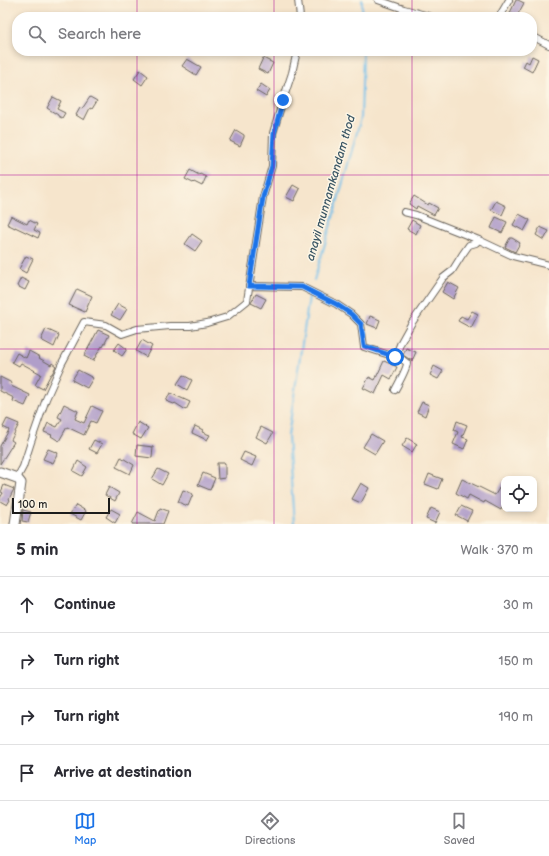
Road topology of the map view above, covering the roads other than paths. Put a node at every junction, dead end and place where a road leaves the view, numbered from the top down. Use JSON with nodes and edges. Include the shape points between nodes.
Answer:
{"nodes":[{"id":1,"x":298,"y":0,"type":"edge"},
{"id":2,"x":378,"y":0,"type":"edge"},
{"id":3,"x":509,"y":0,"type":"edge"},
{"id":4,"x":299,"y":12,"type":"edge"},
{"id":5,"x":414,"y":12,"type":"edge"},
{"id":6,"x":503,"y":12,"type":"edge"},
{"id":7,"x":537,"y":39,"type":"edge"},
{"id":8,"x":549,"y":45,"type":"edge"},
{"id":9,"x":296,"y":56,"type":"edge"},
{"id":10,"x":404,"y":212,"type":"dead end"},
{"id":11,"x":479,"y":240,"type":"junction"},
{"id":12,"x":549,"y":265,"type":"edge"},
{"id":13,"x":249,"y":286,"type":"junction"},
{"id":14,"x":395,"y":357,"type":"junction"},
{"id":15,"x":396,"y":390,"type":"dead end"},
{"id":16,"x":0,"y":472,"type":"edge"},
{"id":17,"x":17,"y":478,"type":"junction"},
{"id":18,"x":15,"y":524,"type":"edge"}],
"edges":[{"from":1,"to":4,"type":"street"},
{"from":2,"to":5,"type":"street"},
{"from":3,"to":6,"type":"street"},
{"from":7,"to":8,"type":"street"},
{"from":9,"to":13,"type":"street","via":[[274,134],[272,166],[263,197]]},
{"from":10,"to":11,"type":"street"},
{"from":11,"to":12,"type":"street","via":[[514,256]]},
{"from":11,"to":14,"type":"street","via":[[469,245],[444,278],[411,324]]},
{"from":13,"to":14,"type":"street","via":[[302,287],[351,314],[361,324],[364,346]]},
{"from":13,"to":17,"type":"street","via":[[247,301],[227,317],[207,323],[137,329],[122,334],[106,325],[84,322],[46,399]]},
{"from":14,"to":15,"type":"street","via":[[407,364]]},
{"from":16,"to":17,"type":"main road"},
{"from":17,"to":18,"type":"main road","via":[[21,483]]}]}
